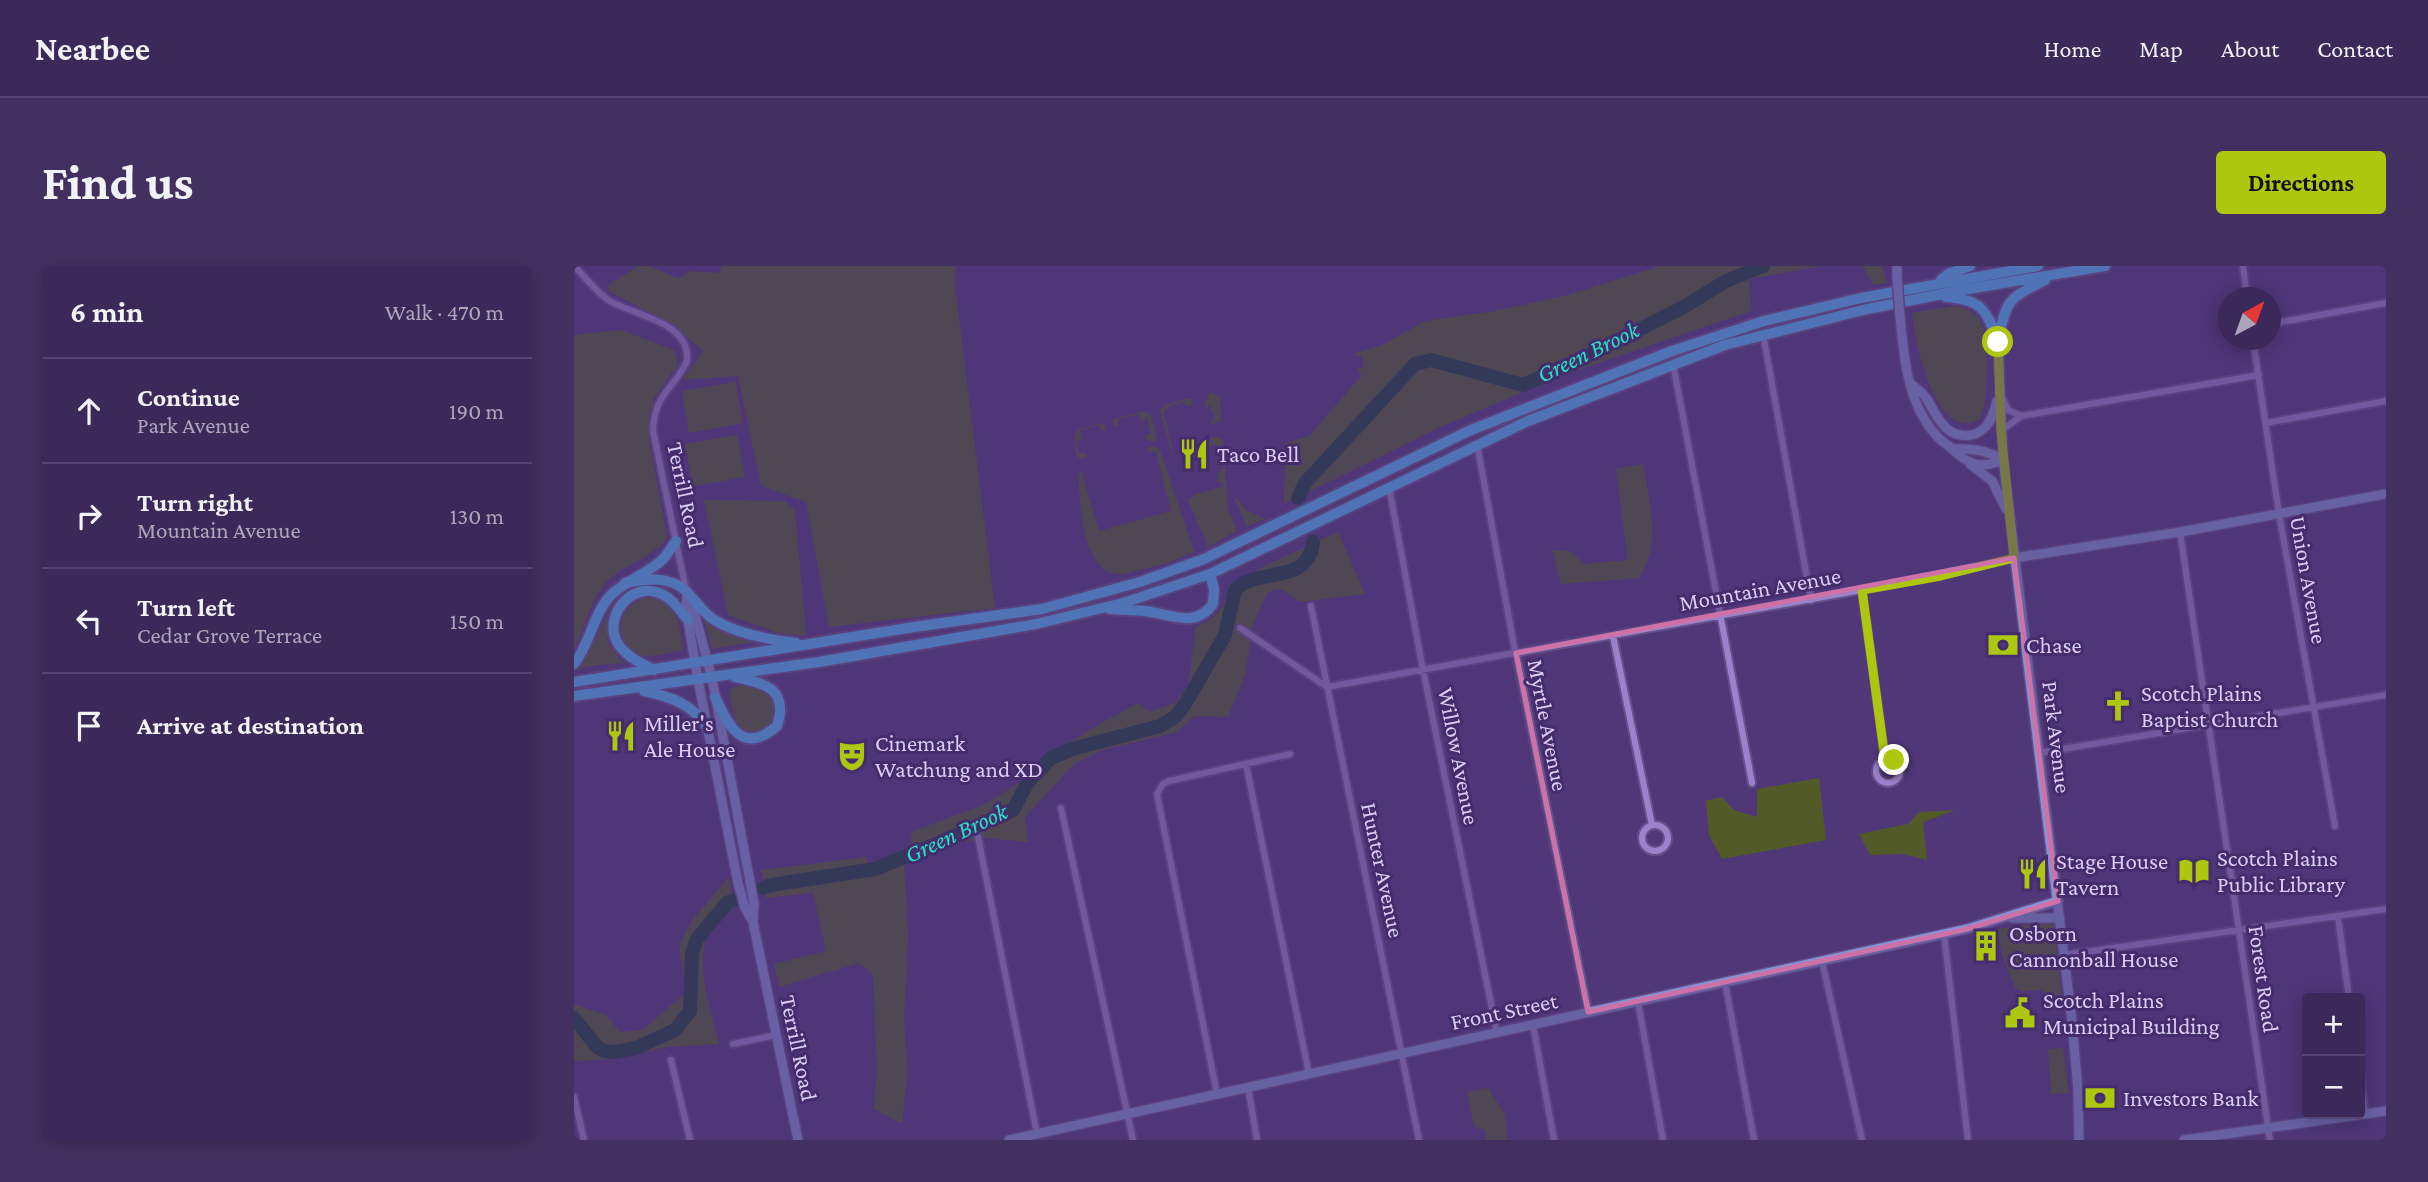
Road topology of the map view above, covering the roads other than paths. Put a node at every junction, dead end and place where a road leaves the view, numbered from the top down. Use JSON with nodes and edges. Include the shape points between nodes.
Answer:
{"nodes":[{"id":1,"x":574,"y":266,"type":"edge"},
{"id":2,"x":1897,"y":266,"type":"edge"},
{"id":3,"x":1969,"y":266,"type":"edge"},
{"id":4,"x":2038,"y":266,"type":"edge"},
{"id":5,"x":2105,"y":266,"type":"edge"},
{"id":6,"x":2243,"y":266,"type":"edge"},
{"id":7,"x":2053,"y":276,"type":"junction"},
{"id":8,"x":1938,"y":283,"type":"junction"},
{"id":9,"x":2246,"y":287,"type":"edge"},
{"id":10,"x":1934,"y":297,"type":"junction"},
{"id":11,"x":2386,"y":303,"type":"edge"},
{"id":12,"x":2281,"y":322,"type":"edge"},
{"id":13,"x":1763,"y":334,"type":"junction"},
{"id":14,"x":1998,"y":339,"type":"junction"},
{"id":15,"x":2255,"y":350,"type":"edge"},
{"id":16,"x":1673,"y":364,"type":"junction"},
{"id":17,"x":2259,"y":375,"type":"junction"},
{"id":18,"x":1909,"y":383,"type":"junction"},
{"id":19,"x":2000,"y":393,"type":"junction"},
{"id":20,"x":2386,"y":401,"type":"edge"},
{"id":21,"x":2021,"y":416,"type":"junction"},
{"id":22,"x":2266,"y":423,"type":"junction"},
{"id":23,"x":2001,"y":431,"type":"junction"},
{"id":24,"x":1477,"y":444,"type":"junction"},
{"id":25,"x":1952,"y":449,"type":"junction"},
{"id":26,"x":2003,"y":460,"type":"junction"},
{"id":27,"x":1970,"y":464,"type":"junction"},
{"id":28,"x":1389,"y":486,"type":"junction"},
{"id":29,"x":2386,"y":494,"type":"edge"},
{"id":30,"x":2279,"y":514,"type":"junction"},
{"id":31,"x":2010,"y":517,"type":"junction"},
{"id":32,"x":2180,"y":532,"type":"junction"},
{"id":33,"x":676,"y":541,"type":"junction"},
{"id":34,"x":2014,"y":558,"type":"junction"},
{"id":35,"x":1209,"y":574,"type":"junction"},
{"id":36,"x":625,"y":583,"type":"junction"},
{"id":37,"x":1862,"y":590,"type":"junction"},
{"id":38,"x":687,"y":592,"type":"junction"},
{"id":39,"x":1811,"y":600,"type":"junction"},
{"id":40,"x":1311,"y":606,"type":"dead end"},
{"id":41,"x":1100,"y":608,"type":"junction"},
{"id":42,"x":1719,"y":616,"type":"junction"},
{"id":43,"x":688,"y":620,"type":"junction"},
{"id":44,"x":1240,"y":628,"type":"dead end"},
{"id":45,"x":1613,"y":636,"type":"junction"},
{"id":46,"x":809,"y":644,"type":"junction"},
{"id":47,"x":1516,"y":653,"type":"junction"},
{"id":48,"x":709,"y":662,"type":"junction"},
{"id":49,"x":574,"y":664,"type":"edge"},
{"id":50,"x":695,"y":664,"type":"junction"},
{"id":51,"x":654,"y":670,"type":"junction"},
{"id":52,"x":1423,"y":670,"type":"junction"},
{"id":53,"x":729,"y":675,"type":"junction"},
{"id":54,"x":712,"y":677,"type":"junction"},
{"id":55,"x":698,"y":680,"type":"junction"},
{"id":56,"x":574,"y":682,"type":"edge"},
{"id":57,"x":1327,"y":687,"type":"junction"},
{"id":58,"x":635,"y":688,"type":"junction"},
{"id":59,"x":2386,"y":695,"type":"edge"},
{"id":60,"x":574,"y":696,"type":"edge"},
{"id":61,"x":715,"y":697,"type":"junction"},
{"id":62,"x":2314,"y":708,"type":"junction"},
{"id":63,"x":2209,"y":725,"type":"junction"},
{"id":64,"x":708,"y":728,"type":"junction"},
{"id":65,"x":2039,"y":753,"type":"junction"},
{"id":66,"x":1290,"y":754,"type":"dead end"},
{"id":67,"x":1885,"y":759,"type":"junction"},
{"id":68,"x":1246,"y":764,"type":"junction"},
{"id":69,"x":1752,"y":783,"type":"dead end"},
{"id":70,"x":1061,"y":808,"type":"dead end"},
{"id":71,"x":1651,"y":825,"type":"junction"},
{"id":72,"x":2335,"y":826,"type":"dead end"},
{"id":73,"x":978,"y":837,"type":"dead end"},
{"id":74,"x":2058,"y":901,"type":"junction"},
{"id":75,"x":750,"y":905,"type":"junction"},
{"id":76,"x":2386,"y":909,"type":"edge"},
{"id":77,"x":2338,"y":917,"type":"junction"},
{"id":78,"x":2007,"y":918,"type":"junction"},
{"id":79,"x":2060,"y":918,"type":"junction"},
{"id":80,"x":2239,"y":932,"type":"junction"},
{"id":81,"x":1944,"y":934,"type":"junction"},
{"id":82,"x":2064,"y":955,"type":"junction"},
{"id":83,"x":1822,"y":961,"type":"junction"},
{"id":84,"x":1725,"y":982,"type":"junction"},
{"id":85,"x":2349,"y":993,"type":"edge"},
{"id":86,"x":1637,"y":1002,"type":"junction"},
{"id":87,"x":1588,"y":1012,"type":"junction"},
{"id":88,"x":1533,"y":1025,"type":"junction"},
{"id":89,"x":1497,"y":1032,"type":"junction"},
{"id":90,"x":776,"y":1035,"type":"junction"},
{"id":91,"x":733,"y":1044,"type":"dead end"},
{"id":92,"x":1403,"y":1053,"type":"junction"},
{"id":93,"x":671,"y":1060,"type":"dead end"},
{"id":94,"x":1309,"y":1074,"type":"junction"},
{"id":95,"x":1248,"y":1087,"type":"junction"},
{"id":96,"x":1217,"y":1094,"type":"junction"},
{"id":97,"x":574,"y":1097,"type":"edge"},
{"id":98,"x":2386,"y":1111,"type":"edge"},
{"id":99,"x":1127,"y":1114,"type":"junction"},
{"id":100,"x":2365,"y":1114,"type":"edge"},
{"id":101,"x":2331,"y":1119,"type":"edge"},
{"id":102,"x":2269,"y":1128,"type":"junction"},
{"id":103,"x":1038,"y":1134,"type":"junction"},
{"id":104,"x":584,"y":1140,"type":"edge"},
{"id":105,"x":690,"y":1140,"type":"edge"},
{"id":106,"x":798,"y":1140,"type":"edge"},
{"id":107,"x":1009,"y":1140,"type":"edge"},
{"id":108,"x":1133,"y":1140,"type":"edge"},
{"id":109,"x":1257,"y":1140,"type":"edge"},
{"id":110,"x":1419,"y":1140,"type":"edge"},
{"id":111,"x":1555,"y":1140,"type":"edge"},
{"id":112,"x":1663,"y":1140,"type":"edge"},
{"id":113,"x":1754,"y":1140,"type":"edge"},
{"id":114,"x":1861,"y":1140,"type":"edge"},
{"id":115,"x":1968,"y":1140,"type":"edge"},
{"id":116,"x":2079,"y":1140,"type":"edge"},
{"id":117,"x":2184,"y":1140,"type":"edge"},
{"id":118,"x":2270,"y":1140,"type":"edge"}],
"edges":[{"from":1,"to":33,"type":"street","name":"Terrill Road","via":[[609,301],[666,326],[685,345],[687,361],[662,396],[653,423]]},
{"from":2,"to":18,"type":"street","bridge":true},
{"from":3,"to":8,"type":"highway"},
{"from":4,"to":8,"type":"highway"},
{"from":5,"to":7,"type":"highway"},
{"from":6,"to":9,"type":"street"},
{"from":7,"to":10,"type":"highway"},
{"from":7,"to":14,"type":"highway","via":[[2009,303]]},
{"from":8,"to":46,"type":"highway","via":[[1763,321],[1672,351],[1471,430],[1204,559],[1140,582],[1060,604]]},
{"from":10,"to":13,"type":"highway"},
{"from":10,"to":14,"type":"highway","via":[[1976,303]]},
{"from":11,"to":12,"type":"street"},
{"from":13,"to":16,"type":"highway"},
{"from":13,"to":39,"type":"street"},
{"from":14,"to":19,"type":"street","name":"Park Avenue"},
{"from":15,"to":17,"type":"street","name":"Union Avenue"},
{"from":16,"to":24,"type":"highway"},
{"from":16,"to":42,"type":"street"},
{"from":17,"to":21,"type":"street"},
{"from":17,"to":22,"type":"street","name":"Union Avenue"},
{"from":18,"to":19,"type":"street","via":[[1926,396],[1946,428],[1962,435],[1985,427]]},
{"from":18,"to":25,"type":"street","via":[[1929,426]]},
{"from":19,"to":21,"type":"street","via":[[2008,410]]},
{"from":19,"to":23,"type":"street","name":"Park Avenue"},
{"from":20,"to":22,"type":"street"},
{"from":21,"to":23,"type":"street"},
{"from":22,"to":30,"type":"street","name":"Union Avenue"},
{"from":23,"to":26,"type":"street","name":"Park Avenue"},
{"from":24,"to":28,"type":"highway"},
{"from":24,"to":47,"type":"street","name":"Myrtle Avenue"},
{"from":25,"to":26,"type":"street","via":[[1986,452]]},
{"from":25,"to":27,"type":"street"},
{"from":26,"to":27,"type":"street"},
{"from":26,"to":31,"type":"street","name":"Park Avenue"},
{"from":27,"to":31,"type":"street","via":[[1992,481]]},
{"from":28,"to":35,"type":"highway"},
{"from":28,"to":52,"type":"street","name":"Willow Avenue"},
{"from":29,"to":30,"type":"street","name":"Mountain Avenue"},
{"from":30,"to":32,"type":"street","name":"Mountain Avenue"},
{"from":30,"to":62,"type":"street","name":"Union Avenue"},
{"from":31,"to":34,"type":"street","name":"Park Avenue"},
{"from":32,"to":34,"type":"street","name":"Mountain Avenue"},
{"from":32,"to":63,"type":"street","name":"Forest Road"},
{"from":33,"to":36,"type":"highway","via":[[656,565]]},
{"from":33,"to":38,"type":"street","name":"Terrill Road"},
{"from":34,"to":37,"type":"street","name":"Mountain Avenue"},
{"from":34,"to":65,"type":"street","name":"Park Avenue"},
{"from":35,"to":41,"type":"highway"},
{"from":35,"to":41,"type":"highway","via":[[1213,604],[1200,616],[1183,619]]},
{"from":36,"to":38,"type":"highway","via":[[659,579]]},
{"from":36,"to":49,"type":"highway","via":[[604,605]]},
{"from":37,"to":39,"type":"street","name":"Mountain Avenue"},
{"from":37,"to":67,"type":"street"},
{"from":38,"to":43,"type":"street","name":"Terrill Road"},
{"from":38,"to":46,"type":"highway","via":[[718,622],[767,638]]},
{"from":38,"to":48,"type":"street","name":"Terrill Road"},
{"from":39,"to":42,"type":"street","name":"Mountain Avenue"},
{"from":40,"to":57,"type":"street","name":"Hunter Avenue"},
{"from":41,"to":53,"type":"highway","via":[[999,631]]},
{"from":42,"to":45,"type":"street","name":"Mountain Avenue"},
{"from":42,"to":69,"type":"street"},
{"from":43,"to":50,"type":"street","name":"Terrill Road"},
{"from":43,"to":51,"type":"highway","via":[[670,600],[651,591],[637,593],[619,608],[613,625],[616,641],[628,655]]},
{"from":44,"to":57,"type":"street"},
{"from":45,"to":47,"type":"street","name":"Mountain Avenue"},
{"from":45,"to":71,"type":"street"},
{"from":46,"to":48,"type":"highway"},
{"from":47,"to":52,"type":"street","name":"Mountain Avenue"},
{"from":47,"to":87,"type":"street","name":"Myrtle Avenue"},
{"from":48,"to":50,"type":"highway"},
{"from":48,"to":54,"type":"street","name":"Terrill Road"},
{"from":50,"to":51,"type":"highway"},
{"from":50,"to":55,"type":"street","name":"Terrill Road"},
{"from":51,"to":56,"type":"highway"},
{"from":52,"to":57,"type":"street","name":"Mountain Avenue"},
{"from":52,"to":89,"type":"street","name":"Willow Avenue"},
{"from":53,"to":54,"type":"highway"},
{"from":53,"to":61,"type":"highway","via":[[772,688],[780,706],[777,726],[762,736],[739,735],[729,726]]},
{"from":54,"to":55,"type":"highway"},
{"from":54,"to":61,"type":"street","name":"Terrill Road"},
{"from":55,"to":58,"type":"highway"},
{"from":55,"to":64,"type":"street","name":"Terrill Road"},
{"from":57,"to":92,"type":"street","name":"Hunter Avenue"},
{"from":58,"to":60,"type":"highway"},
{"from":58,"to":64,"type":"highway","via":[[679,700]]},
{"from":59,"to":62,"type":"street"},
{"from":61,"to":75,"type":"street","name":"Terrill Road","via":[[738,806]]},
{"from":62,"to":63,"type":"street"},
{"from":62,"to":72,"type":"street","name":"Union Avenue"},
{"from":63,"to":65,"type":"street"},
{"from":63,"to":80,"type":"street","name":"Forest Road"},
{"from":64,"to":75,"type":"street","name":"Terrill Road","via":[[738,883]]},
{"from":65,"to":74,"type":"street","name":"Park Avenue"},
{"from":66,"to":68,"type":"street"},
{"from":67,"to":67,"type":"street","via":[[1876,767],[1876,776],[1893,783],[1900,766]]},
{"from":68,"to":94,"type":"street"},
{"from":68,"to":96,"type":"street","via":[[1175,779],[1163,784],[1157,794]]},
{"from":70,"to":99,"type":"street"},
{"from":71,"to":71,"type":"street","via":[[1642,842],[1657,851],[1665,847],[1668,835],[1660,825]]},
{"from":73,"to":103,"type":"street"},
{"from":74,"to":78,"type":"street","name":"Front Street"},
{"from":74,"to":79,"type":"street","name":"Park Avenue"},
{"from":75,"to":90,"type":"street","name":"Terrill Road"},
{"from":76,"to":77,"type":"street"},
{"from":77,"to":80,"type":"street"},
{"from":77,"to":85,"type":"street"},
{"from":78,"to":79,"type":"street","name":"Front Street"},
{"from":78,"to":81,"type":"street","name":"Front Street"},
{"from":79,"to":82,"type":"street","name":"Park Avenue"},
{"from":80,"to":82,"type":"street"},
{"from":80,"to":102,"type":"street","name":"Forest Road"},
{"from":81,"to":83,"type":"street","name":"Front Street"},
{"from":81,"to":115,"type":"street"},
{"from":82,"to":116,"type":"street","name":"Park Avenue"},
{"from":83,"to":84,"type":"street","name":"Front Street"},
{"from":83,"to":114,"type":"street"},
{"from":84,"to":86,"type":"street","name":"Front Street"},
{"from":84,"to":113,"type":"street"},
{"from":86,"to":87,"type":"street","name":"Front Street"},
{"from":86,"to":112,"type":"street"},
{"from":87,"to":88,"type":"street","name":"Front Street"},
{"from":88,"to":89,"type":"street","name":"Front Street"},
{"from":88,"to":111,"type":"street"},
{"from":89,"to":92,"type":"street","name":"Front Street"},
{"from":90,"to":91,"type":"street"},
{"from":90,"to":106,"type":"street","name":"Terrill Road"},
{"from":92,"to":94,"type":"street","name":"Front Street"},
{"from":92,"to":110,"type":"street","name":"Hunter Avenue"},
{"from":93,"to":105,"type":"street"},
{"from":94,"to":95,"type":"street","name":"Front Street"},
{"from":95,"to":96,"type":"street","name":"Front Street"},
{"from":95,"to":109,"type":"street"},
{"from":96,"to":99,"type":"street","name":"Front Street"},
{"from":97,"to":104,"type":"street"},
{"from":98,"to":100,"type":"street"},
{"from":99,"to":103,"type":"street","name":"Front Street"},
{"from":99,"to":108,"type":"street"},
{"from":101,"to":102,"type":"street"},
{"from":102,"to":117,"type":"street"},
{"from":102,"to":118,"type":"street","name":"Forest Road"},
{"from":103,"to":107,"type":"street","name":"Front Street"}]}
